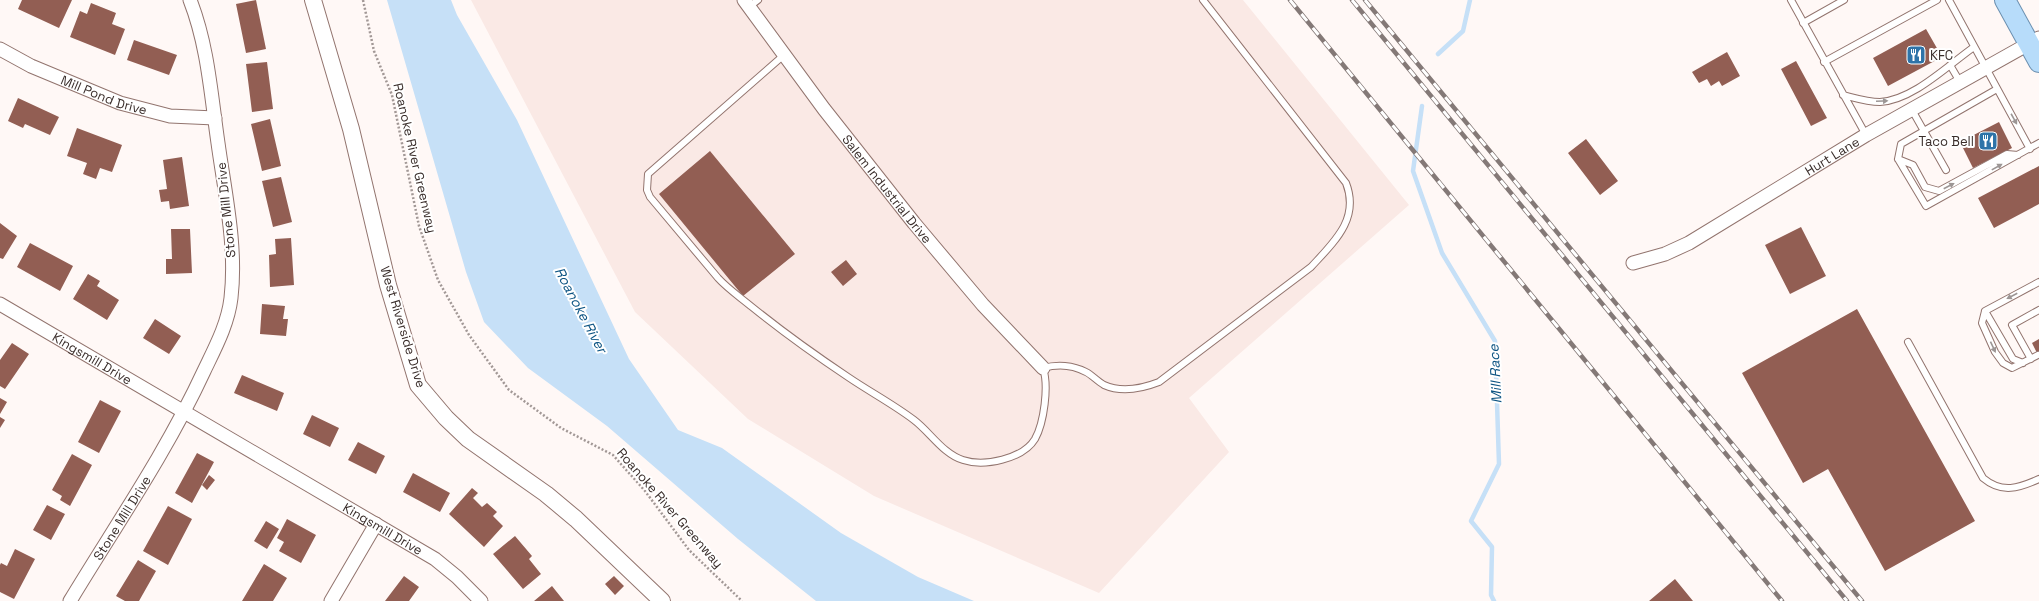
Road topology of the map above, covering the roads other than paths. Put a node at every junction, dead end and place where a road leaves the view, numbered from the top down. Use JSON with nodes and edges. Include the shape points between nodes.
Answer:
{"nodes":[{"id":1,"x":190,"y":0,"type":"edge"},
{"id":2,"x":313,"y":0,"type":"edge"},
{"id":3,"x":1203,"y":0,"type":"edge"},
{"id":4,"x":1790,"y":0,"type":"edge"},
{"id":5,"x":1844,"y":0,"type":"edge"},
{"id":6,"x":1937,"y":0,"type":"edge"},
{"id":7,"x":1949,"y":0,"type":"edge"},
{"id":8,"x":2005,"y":0,"type":"edge"},
{"id":9,"x":750,"y":2,"type":"edge"},
{"id":10,"x":1803,"y":23,"type":"junction"},
{"id":11,"x":2034,"y":41,"type":"edge"},
{"id":12,"x":1974,"y":47,"type":"junction"},
{"id":13,"x":0,"y":49,"type":"edge"},
{"id":14,"x":784,"y":55,"type":"junction"},
{"id":15,"x":1824,"y":62,"type":"junction"},
{"id":16,"x":2039,"y":62,"type":"edge"},
{"id":17,"x":1950,"y":65,"type":"junction"},
{"id":18,"x":1986,"y":69,"type":"junction"},
{"id":19,"x":1960,"y":83,"type":"junction"},
{"id":20,"x":1997,"y":89,"type":"junction"},
{"id":21,"x":1843,"y":95,"type":"junction"},
{"id":22,"x":1912,"y":110,"type":"junction"},
{"id":23,"x":214,"y":118,"type":"junction"},
{"id":24,"x":1924,"y":131,"type":"junction"},
{"id":25,"x":1866,"y":135,"type":"junction"},
{"id":26,"x":2039,"y":144,"type":"edge"},
{"id":27,"x":2030,"y":149,"type":"junction"},
{"id":28,"x":2018,"y":156,"type":"junction"},
{"id":29,"x":1898,"y":159,"type":"junction"},
{"id":30,"x":1946,"y":170,"type":"dead end"},
{"id":31,"x":1633,"y":263,"type":"dead end"},
{"id":32,"x":2039,"y":282,"type":"edge"},
{"id":33,"x":0,"y":304,"type":"edge"},
{"id":34,"x":2039,"y":310,"type":"edge"},
{"id":35,"x":1985,"y":311,"type":"junction"},
{"id":36,"x":1908,"y":342,"type":"dead end"},
{"id":37,"x":2038,"y":355,"type":"edge"},
{"id":38,"x":2031,"y":359,"type":"junction"},
{"id":39,"x":2023,"y":363,"type":"junction"},
{"id":40,"x":1043,"y":368,"type":"junction"},
{"id":41,"x":185,"y":414,"type":"junction"},
{"id":42,"x":2039,"y":479,"type":"edge"},
{"id":43,"x":376,"y":524,"type":"junction"},
{"id":44,"x":70,"y":601,"type":"edge"},
{"id":45,"x":331,"y":601,"type":"edge"},
{"id":46,"x":482,"y":601,"type":"edge"},
{"id":47,"x":662,"y":601,"type":"edge"}],
"edges":[{"from":1,"to":23,"type":"street","name":"Stone Mill Drive","via":[[204,41]]},
{"from":2,"to":47,"type":"street","name":"West Riverside Drive","via":[[351,129],[388,285],[418,385],[468,439],[546,494],[576,519]]},
{"from":3,"to":40,"type":"lane","via":[[1346,183],[1351,204],[1349,216],[1325,252],[1311,267],[1159,382],[1139,389],[1118,389],[1104,385],[1086,372],[1073,367]]},
{"from":4,"to":10,"type":"lane"},
{"from":5,"to":10,"type":"lane"},
{"from":6,"to":15,"type":"lane"},
{"from":7,"to":12,"type":"lane"},
{"from":8,"to":11,"type":"main road"},
{"from":9,"to":14,"type":"street","name":"Salem Industrial Drive"},
{"from":10,"to":15,"type":"lane"},
{"from":11,"to":16,"type":"main road"},
{"from":11,"to":18,"type":"street","name":"Hurt Lane"},
{"from":12,"to":17,"type":"lane"},
{"from":12,"to":18,"type":"lane"},
{"from":13,"to":23,"type":"street","name":"Mill Pond Drive","via":[[31,66],[127,105],[170,116]]},
{"from":14,"to":40,"type":"street","name":"Salem Industrial Drive","via":[[914,223],[983,305]]},
{"from":14,"to":40,"type":"lane","via":[[648,174],[647,190],[650,197],[728,289],[779,329],[915,421],[961,460],[973,463],[1012,456],[1026,449],[1034,441],[1039,430],[1046,388]]},
{"from":15,"to":21,"type":"lane"},
{"from":17,"to":19,"type":"lane"},
{"from":21,"to":17,"type":"lane","one_way":true,"via":[[1878,102],[1891,100],[1917,89]]},
{"from":18,"to":19,"type":"street","name":"Hurt Lane"},
{"from":18,"to":20,"type":"lane"},
{"from":19,"to":22,"type":"street","name":"Hurt Lane"},
{"from":20,"to":24,"type":"lane"},
{"from":20,"to":27,"type":"lane","one_way":true},
{"from":21,"to":25,"type":"lane"},
{"from":22,"to":24,"type":"lane"},
{"from":22,"to":25,"type":"street","name":"Hurt Lane"},
{"from":23,"to":41,"type":"street","name":"Stone Mill Drive","via":[[230,224],[231,298],[221,335]]},
{"from":24,"to":29,"type":"lane","via":[[1901,144]]},
{"from":24,"to":30,"type":"lane"},
{"from":25,"to":31,"type":"street","name":"Hurt Lane","via":[[1689,242],[1665,254]]},
{"from":26,"to":27,"type":"lane"},
{"from":27,"to":28,"type":"lane"},
{"from":29,"to":28,"type":"lane","one_way":true,"via":[[1913,165],[1925,187],[1939,191],[2007,154]]},
{"from":29,"to":28,"type":"lane","one_way":true,"via":[[1926,206]]},
{"from":32,"to":35,"type":"lane","one_way":true},
{"from":33,"to":41,"type":"street","name":"Kingsmill Drive"},
{"from":34,"to":38,"type":"lane","via":[[2012,325]]},
{"from":35,"to":39,"type":"lane","via":[[2013,359]]},
{"from":35,"to":39,"type":"lane","one_way":true,"via":[[1982,323],[2003,363],[2012,368]]},
{"from":36,"to":42,"type":"lane","via":[[1983,478],[2000,488],[2012,489]]},
{"from":37,"to":38,"type":"lane"},
{"from":38,"to":39,"type":"lane"},
{"from":41,"to":43,"type":"street","name":"Kingsmill Drive"},
{"from":41,"to":44,"type":"street","name":"Stone Mill Drive"},
{"from":43,"to":45,"type":"street"},
{"from":43,"to":46,"type":"street","name":"Kingsmill Drive","via":[[435,559]]}]}
